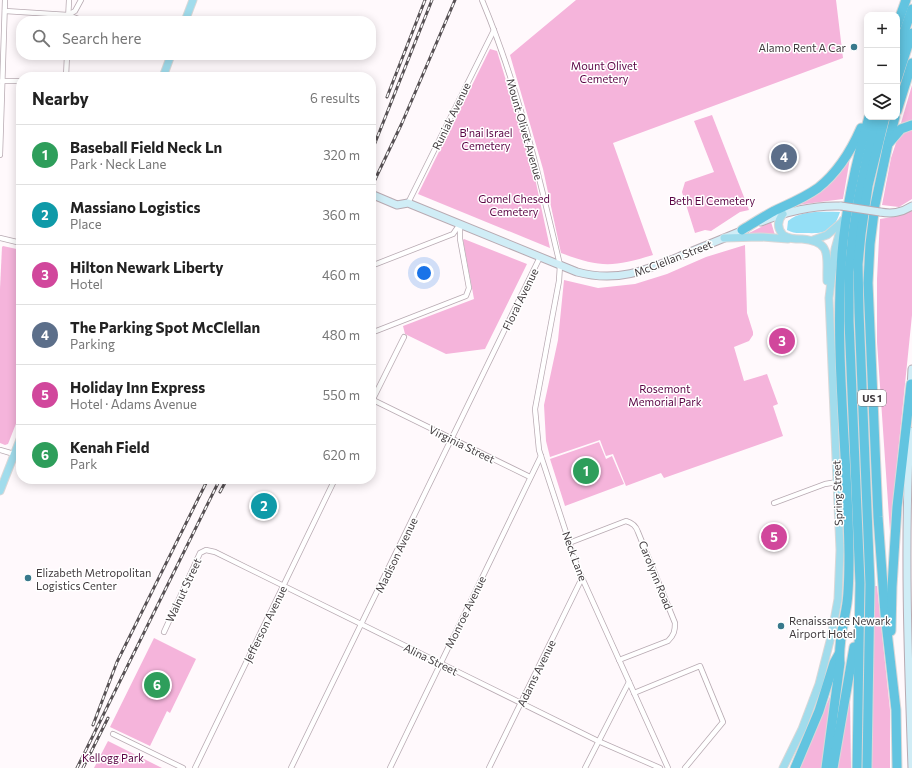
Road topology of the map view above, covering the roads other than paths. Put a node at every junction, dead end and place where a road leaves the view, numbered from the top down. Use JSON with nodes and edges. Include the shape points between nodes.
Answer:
{"nodes":[{"id":1,"x":5,"y":0,"type":"edge"},
{"id":2,"x":69,"y":0,"type":"edge"},
{"id":3,"x":81,"y":0,"type":"edge"},
{"id":4,"x":193,"y":0,"type":"edge"},
{"id":5,"x":482,"y":0,"type":"edge"},
{"id":6,"x":906,"y":0,"type":"edge"},
{"id":7,"x":912,"y":9,"type":"edge"},
{"id":8,"x":5,"y":11,"type":"junction"},
{"id":9,"x":68,"y":15,"type":"junction"},
{"id":10,"x":187,"y":16,"type":"edge"},
{"id":11,"x":900,"y":17,"type":"edge"},
{"id":12,"x":494,"y":30,"type":"junction"},
{"id":13,"x":912,"y":33,"type":"edge"},
{"id":14,"x":898,"y":48,"type":"edge"},
{"id":15,"x":67,"y":60,"type":"edge"},
{"id":16,"x":169,"y":60,"type":"edge"},
{"id":17,"x":912,"y":63,"type":"edge"},
{"id":18,"x":900,"y":70,"type":"edge"},
{"id":19,"x":66,"y":72,"type":"edge"},
{"id":20,"x":165,"y":72,"type":"edge"},
{"id":21,"x":2,"y":81,"type":"junction"},
{"id":22,"x":16,"y":81,"type":"edge"},
{"id":23,"x":900,"y":101,"type":"edge"},
{"id":24,"x":864,"y":120,"type":"edge"},
{"id":25,"x":868,"y":120,"type":"edge"},
{"id":26,"x":876,"y":120,"type":"edge"},
{"id":27,"x":884,"y":120,"type":"edge"},
{"id":28,"x":894,"y":120,"type":"edge"},
{"id":29,"x":912,"y":125,"type":"edge"},
{"id":30,"x":888,"y":144,"type":"junction"},
{"id":31,"x":0,"y":154,"type":"edge"},
{"id":32,"x":376,"y":196,"type":"edge"},
{"id":33,"x":408,"y":203,"type":"junction"},
{"id":34,"x":912,"y":206,"type":"edge"},
{"id":35,"x":844,"y":209,"type":"junction"},
{"id":36,"x":783,"y":214,"type":"junction"},
{"id":37,"x":842,"y":222,"type":"junction"},
{"id":38,"x":460,"y":224,"type":"junction"},
{"id":39,"x":742,"y":230,"type":"junction"},
{"id":40,"x":0,"y":238,"type":"edge"},
{"id":41,"x":724,"y":238,"type":"junction"},
{"id":42,"x":794,"y":238,"type":"junction"},
{"id":43,"x":810,"y":240,"type":"junction"},
{"id":44,"x":16,"y":242,"type":"edge"},
{"id":45,"x":540,"y":257,"type":"junction"},
{"id":46,"x":376,"y":264,"type":"edge"},
{"id":47,"x":560,"y":266,"type":"junction"},
{"id":48,"x":829,"y":298,"type":"junction"},
{"id":49,"x":376,"y":331,"type":"edge"},
{"id":50,"x":549,"y":332,"type":"joint"},
{"id":51,"x":404,"y":337,"type":"dead end"},
{"id":52,"x":499,"y":342,"type":"joint"},
{"id":53,"x":912,"y":369,"type":"edge"},
{"id":54,"x":911,"y":384,"type":"edge"},
{"id":55,"x":376,"y":393,"type":"edge"},
{"id":56,"x":376,"y":403,"type":"edge"},
{"id":57,"x":452,"y":439,"type":"junction"},
{"id":58,"x":16,"y":449,"type":"edge"},
{"id":59,"x":0,"y":450,"type":"edge"},
{"id":60,"x":14,"y":454,"type":"junction"},
{"id":61,"x":541,"y":456,"type":"junction"},
{"id":62,"x":530,"y":477,"type":"junction"},
{"id":63,"x":837,"y":482,"type":"junction"},
{"id":64,"x":332,"y":484,"type":"edge"},
{"id":65,"x":0,"y":492,"type":"edge"},
{"id":66,"x":774,"y":503,"type":"dead end"},
{"id":67,"x":569,"y":543,"type":"junction"},
{"id":68,"x":204,"y":550,"type":"joint"},
{"id":69,"x":582,"y":578,"type":"junction"},
{"id":70,"x":283,"y":586,"type":"junction"},
{"id":71,"x":860,"y":602,"type":"junction"},
{"id":72,"x":362,"y":624,"type":"junction"},
{"id":73,"x":164,"y":632,"type":"dead end"},
{"id":74,"x":890,"y":652,"type":"junction"},
{"id":75,"x":839,"y":653,"type":"junction"},
{"id":76,"x":619,"y":660,"type":"junction"},
{"id":77,"x":440,"y":663,"type":"junction"},
{"id":78,"x":629,"y":682,"type":"junction"},
{"id":79,"x":634,"y":693,"type":"junction"},
{"id":80,"x":521,"y":703,"type":"junction"},
{"id":81,"x":113,"y":734,"type":"dead end"},
{"id":82,"x":598,"y":741,"type":"junction"},
{"id":83,"x":183,"y":768,"type":"edge"},
{"id":84,"x":194,"y":768,"type":"edge"},
{"id":85,"x":291,"y":768,"type":"edge"},
{"id":86,"x":390,"y":768,"type":"edge"},
{"id":87,"x":489,"y":768,"type":"edge"},
{"id":88,"x":585,"y":768,"type":"edge"},
{"id":89,"x":660,"y":768,"type":"edge"},
{"id":90,"x":668,"y":768,"type":"edge"},
{"id":91,"x":685,"y":768,"type":"edge"},
{"id":92,"x":783,"y":768,"type":"edge"},
{"id":93,"x":795,"y":768,"type":"edge"},
{"id":94,"x":826,"y":768,"type":"edge"},
{"id":95,"x":833,"y":768,"type":"edge"},
{"id":96,"x":857,"y":768,"type":"edge"},
{"id":97,"x":867,"y":768,"type":"edge"},
{"id":98,"x":896,"y":768,"type":"edge"},
{"id":99,"x":912,"y":768,"type":"edge"}],
"edges":[{"from":1,"to":8,"type":"street"},
{"from":2,"to":9,"type":"street"},
{"from":3,"to":9,"type":"street","via":[[75,11]]},
{"from":4,"to":10,"type":"main road"},
{"from":5,"to":12,"type":"street","name":"Mount Olivet Avenue"},
{"from":6,"to":11,"type":"highway"},
{"from":7,"to":14,"type":"highway"},
{"from":8,"to":9,"type":"street"},
{"from":8,"to":21,"type":"street"},
{"from":12,"to":33,"type":"street","name":"Runiak Avenue"},
{"from":12,"to":47,"type":"street","name":"Mount Olivet Avenue","via":[[534,154]]},
{"from":13,"to":18,"type":"highway"},
{"from":15,"to":19,"type":"street"},
{"from":16,"to":20,"type":"main road"},
{"from":17,"to":23,"type":"highway"},
{"from":21,"to":22,"type":"street"},
{"from":21,"to":31,"type":"street"},
{"from":24,"to":39,"type":"highway","via":[[849,152],[827,180],[807,195]]},
{"from":25,"to":35,"type":"highway","number":"US 1"},
{"from":26,"to":71,"type":"highway","via":[[859,195],[849,272]]},
{"from":27,"to":97,"type":"highway","via":[[868,186],[858,264],[870,584]]},
{"from":28,"to":30,"type":"highway","number":"US 1"},
{"from":29,"to":30,"type":"highway","via":[[901,129]]},
{"from":30,"to":74,"type":"highway","number":"US 1","via":[[872,225],[868,283],[877,497]]},
{"from":32,"to":33,"type":"main road","name":"McClellan Street","via":[[396,205]]},
{"from":33,"to":38,"type":"main road","name":"McClellan Street"},
{"from":34,"to":35,"type":"main road","name":"McClellan Street","bridge":true,"via":[[890,213]]},
{"from":35,"to":36,"type":"main road","name":"McClellan Street","via":[[818,207]]},
{"from":35,"to":37,"type":"main road","name":"Spring Street"},
{"from":35,"to":75,"type":"highway","number":"US 1","via":[[840,330],[849,570]]},
{"from":36,"to":39,"type":"main road","name":"McClellan Street"},
{"from":36,"to":42,"type":"main road","via":[[778,225],[780,232],[785,237]]},
{"from":37,"to":43,"type":"main road","via":[[828,235]]},
{"from":37,"to":48,"type":"main road","name":"Spring Street","via":[[835,249]]},
{"from":38,"to":45,"type":"main road","name":"McClellan Street"},
{"from":38,"to":46,"type":"street","via":[[453,234]]},
{"from":38,"to":49,"type":"street","via":[[468,294],[462,299]]},
{"from":39,"to":41,"type":"main road","name":"McClellan Street"},
{"from":40,"to":44,"type":"street"},
{"from":41,"to":42,"type":"main road"},
{"from":41,"to":47,"type":"main road","name":"McClellan Street","via":[[628,275],[592,276]]},
{"from":42,"to":43,"type":"main road"},
{"from":43,"to":48,"type":"main road","via":[[822,245],[826,253]]},
{"from":45,"to":47,"type":"main road","name":"McClellan Street"},
{"from":45,"to":52,"type":"street","name":"Floral Avenue"},
{"from":47,"to":50,"type":"street","name":"Mount Olivet Avenue"},
{"from":48,"to":63,"type":"main road","name":"Spring Street"},
{"from":50,"to":61,"type":"street","name":"Neck Lane","via":[[535,409]]},
{"from":51,"to":55,"type":"street"},
{"from":52,"to":57,"type":"street","name":"Madison Avenue"},
{"from":53,"to":54,"type":"main road"},
{"from":54,"to":74,"type":"highway","via":[[896,514]]},
{"from":54,"to":99,"type":"main road","via":[[907,520]]},
{"from":56,"to":57,"type":"street","name":"Virginia Street"},
{"from":57,"to":62,"type":"street","name":"Virginia Street"},
{"from":57,"to":72,"type":"street","name":"Madison Avenue"},
{"from":58,"to":60,"type":"main road"},
{"from":59,"to":60,"type":"street"},
{"from":60,"to":65,"type":"main road"},
{"from":61,"to":62,"type":"street"},
{"from":61,"to":67,"type":"street","name":"Neck Lane"},
{"from":62,"to":77,"type":"street","name":"Monroe Avenue"},
{"from":63,"to":66,"type":"street"},
{"from":63,"to":92,"type":"main road","name":"Spring Street","via":[[840,560],[833,628],[816,692]]},
{"from":64,"to":70,"type":"street","name":"Jefferson Avenue"},
{"from":67,"to":69,"type":"street","name":"Neck Lane"},
{"from":67,"to":76,"type":"street","name":"Carolynn Road","via":[[626,521],[636,526],[675,623],[675,631],[668,641]]},
{"from":68,"to":70,"type":"street","name":"Alina Street","via":[[215,552]]},
{"from":68,"to":73,"type":"street","name":"Walnut Street","via":[[200,553]]},
{"from":69,"to":76,"type":"street","name":"Neck Lane"},
{"from":69,"to":80,"type":"street","name":"Adams Avenue"},
{"from":70,"to":72,"type":"street","name":"Alina Street"},
{"from":70,"to":84,"type":"street","name":"Jefferson Avenue"},
{"from":71,"to":95,"type":"highway"},
{"from":71,"to":96,"type":"highway"},
{"from":72,"to":77,"type":"street","name":"Alina Street"},
{"from":72,"to":85,"type":"street","name":"Madison Avenue"},
{"from":74,"to":98,"type":"highway","number":"US 1","via":[[897,730]]},
{"from":75,"to":93,"type":"highway","number":"US 1","via":[[816,721]]},
{"from":75,"to":94,"type":"highway","via":[[840,663]]},
{"from":76,"to":78,"type":"street","name":"Neck Lane"},
{"from":77,"to":80,"type":"street","name":"Alina Street"},
{"from":77,"to":86,"type":"street","name":"Monroe Avenue"},
{"from":78,"to":79,"type":"street","name":"Neck Lane"},
{"from":78,"to":82,"type":"street"},
{"from":79,"to":90,"type":"street","name":"Neck Lane"},
{"from":79,"to":91,"type":"street","via":[[700,666],[723,722]]},
{"from":80,"to":82,"type":"street","name":"Alina Street"},
{"from":80,"to":87,"type":"street","name":"Adams Avenue"},
{"from":81,"to":83,"type":"street"},
{"from":82,"to":88,"type":"street"},
{"from":82,"to":89,"type":"street","name":"Alina Street"}]}
